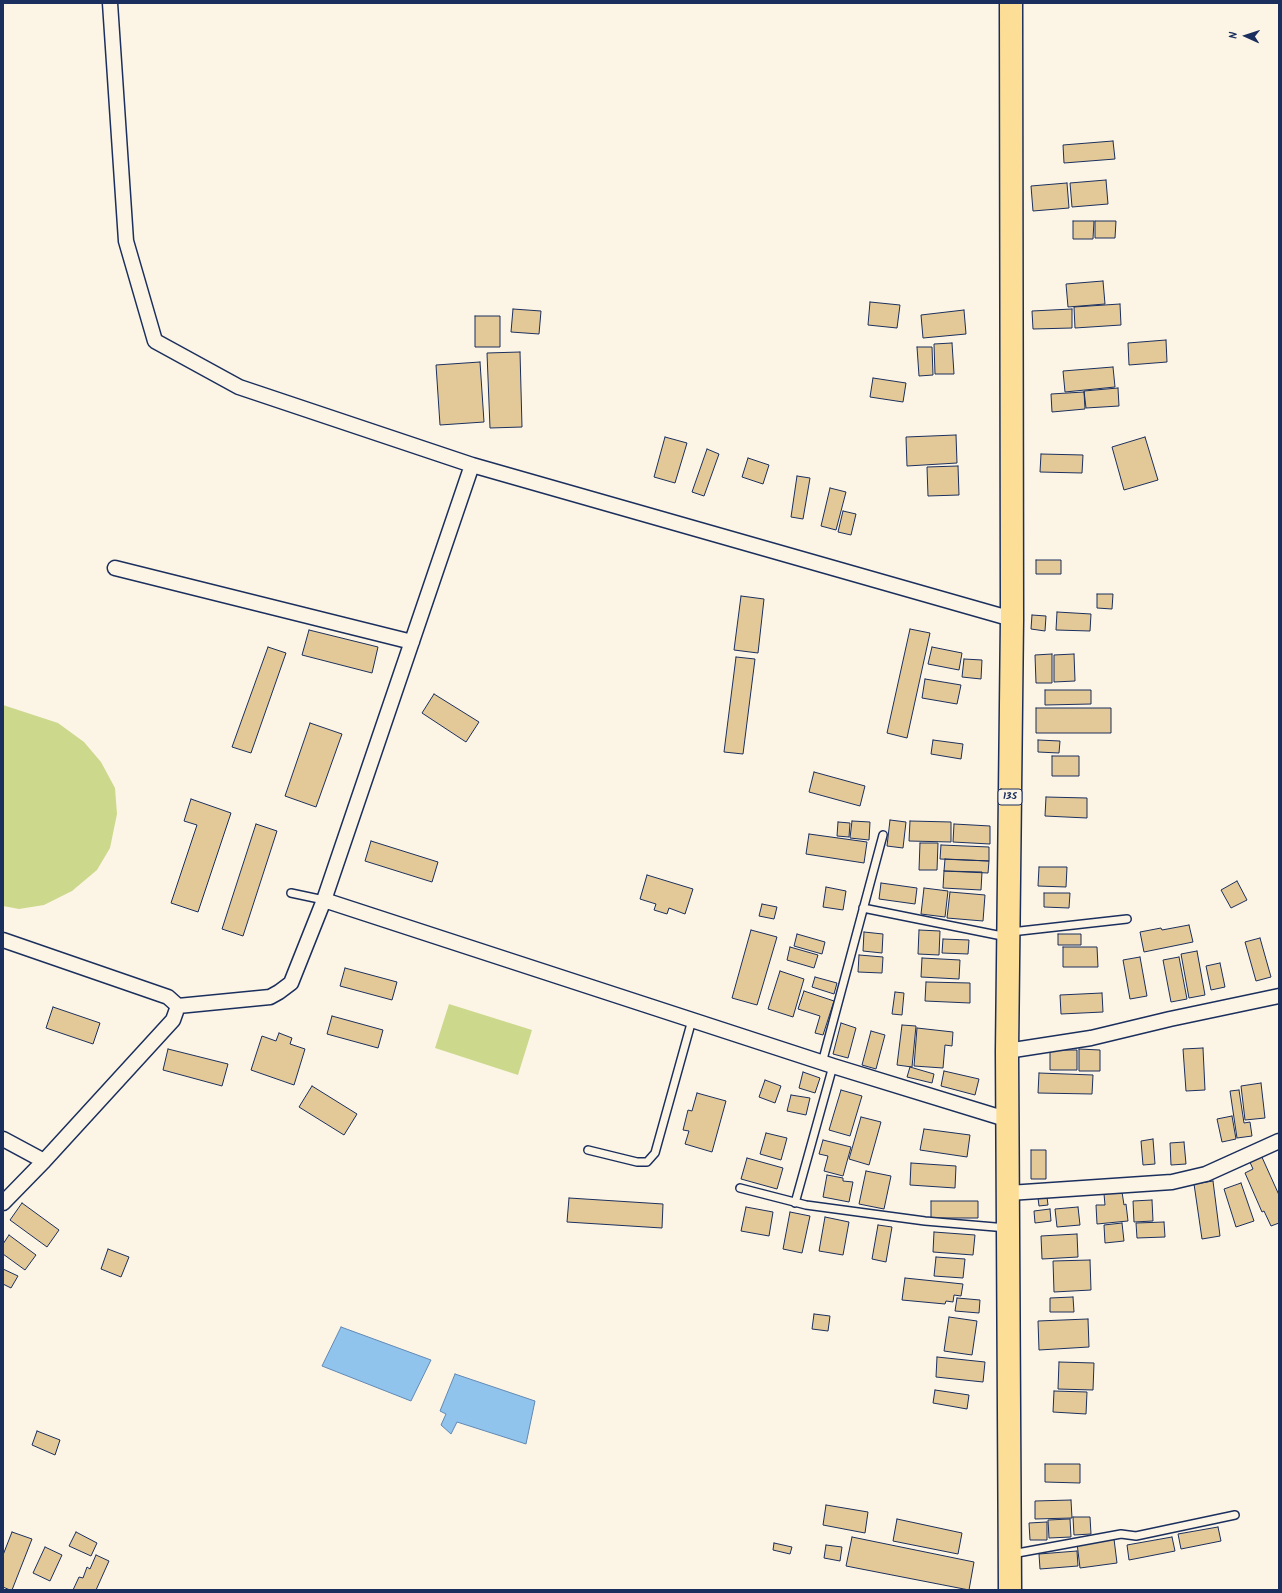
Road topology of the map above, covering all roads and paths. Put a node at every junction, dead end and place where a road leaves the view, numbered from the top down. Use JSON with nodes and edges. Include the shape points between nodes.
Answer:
{"nodes":[{"id":1,"x":110,"y":3,"type":"edge"},
{"id":2,"x":1011,"y":3,"type":"edge"},
{"id":3,"x":472,"y":464,"type":"junction"},
{"id":4,"x":116,"y":568,"type":"dead end"},
{"id":5,"x":1012,"y":620,"type":"junction"},
{"id":6,"x":412,"y":642,"type":"junction"},
{"id":7,"x":883,"y":835,"type":"dead end"},
{"id":8,"x":291,"y":893,"type":"dead end"},
{"id":9,"x":324,"y":900,"type":"junction"},
{"id":10,"x":863,"y":908,"type":"junction"},
{"id":11,"x":1126,"y":919,"type":"dead end"},
{"id":12,"x":1009,"y":935,"type":"junction"},
{"id":13,"x":3,"y":940,"type":"edge"},
{"id":14,"x":1279,"y":996,"type":"edge"},
{"id":15,"x":178,"y":1006,"type":"junction"},
{"id":16,"x":692,"y":1020,"type":"junction"},
{"id":17,"x":1007,"y":1051,"type":"junction"},
{"id":18,"x":828,"y":1064,"type":"junction"},
{"id":19,"x":1008,"y":1120,"type":"junction"},
{"id":20,"x":3,"y":1139,"type":"edge"},
{"id":21,"x":1279,"y":1141,"type":"edge"},
{"id":22,"x":588,"y":1150,"type":"dead end"},
{"id":23,"x":44,"y":1161,"type":"junction"},
{"id":24,"x":740,"y":1188,"type":"dead end"},
{"id":25,"x":1008,"y":1193,"type":"junction"},
{"id":26,"x":795,"y":1202,"type":"junction"},
{"id":27,"x":3,"y":1203,"type":"edge"},
{"id":28,"x":1009,"y":1229,"type":"junction"},
{"id":29,"x":1235,"y":1515,"type":"dead end"},
{"id":30,"x":1010,"y":1554,"type":"junction"},
{"id":31,"x":1010,"y":1590,"type":"edge"}],
"edges":[{"from":1,"to":3,"type":"street","via":[[126,241],[155,341],[239,387]]},
{"from":2,"to":5,"type":"highway","number":"13S"},
{"from":3,"to":5,"type":"street"},
{"from":3,"to":6,"type":"street"},
{"from":4,"to":6,"type":"street"},
{"from":5,"to":12,"type":"highway","number":"13S"},
{"from":6,"to":9,"type":"street"},
{"from":7,"to":10,"type":"lane"},
{"from":8,"to":9,"type":"lane"},
{"from":9,"to":15,"type":"street","via":[[291,983],[279,992],[270,997]]},
{"from":9,"to":16,"type":"street"},
{"from":10,"to":12,"type":"lane"},
{"from":10,"to":18,"type":"lane"},
{"from":11,"to":12,"type":"lane"},
{"from":12,"to":17,"type":"highway","number":"13S"},
{"from":13,"to":15,"type":"street","via":[[168,997]]},
{"from":14,"to":17,"type":"street","via":[[1170,1018],[1091,1038]]},
{"from":15,"to":23,"type":"street","via":[[173,1020]]},
{"from":16,"to":18,"type":"street"},
{"from":16,"to":22,"type":"lane","via":[[655,1153],[647,1162],[636,1162]]},
{"from":17,"to":19,"type":"highway","number":"13S"},
{"from":18,"to":19,"type":"street"},
{"from":18,"to":26,"type":"lane"},
{"from":19,"to":25,"type":"highway","number":"13S"},
{"from":20,"to":23,"type":"street"},
{"from":21,"to":25,"type":"street","via":[[1206,1174],[1172,1182]]},
{"from":23,"to":27,"type":"street"},
{"from":24,"to":26,"type":"lane"},
{"from":25,"to":28,"type":"highway","number":"13S"},
{"from":26,"to":28,"type":"lane","via":[[918,1220]]},
{"from":28,"to":30,"type":"highway","number":"13S"},
{"from":29,"to":30,"type":"lane","via":[[1136,1536],[1121,1534]]},
{"from":30,"to":31,"type":"highway","number":"13S"}]}
